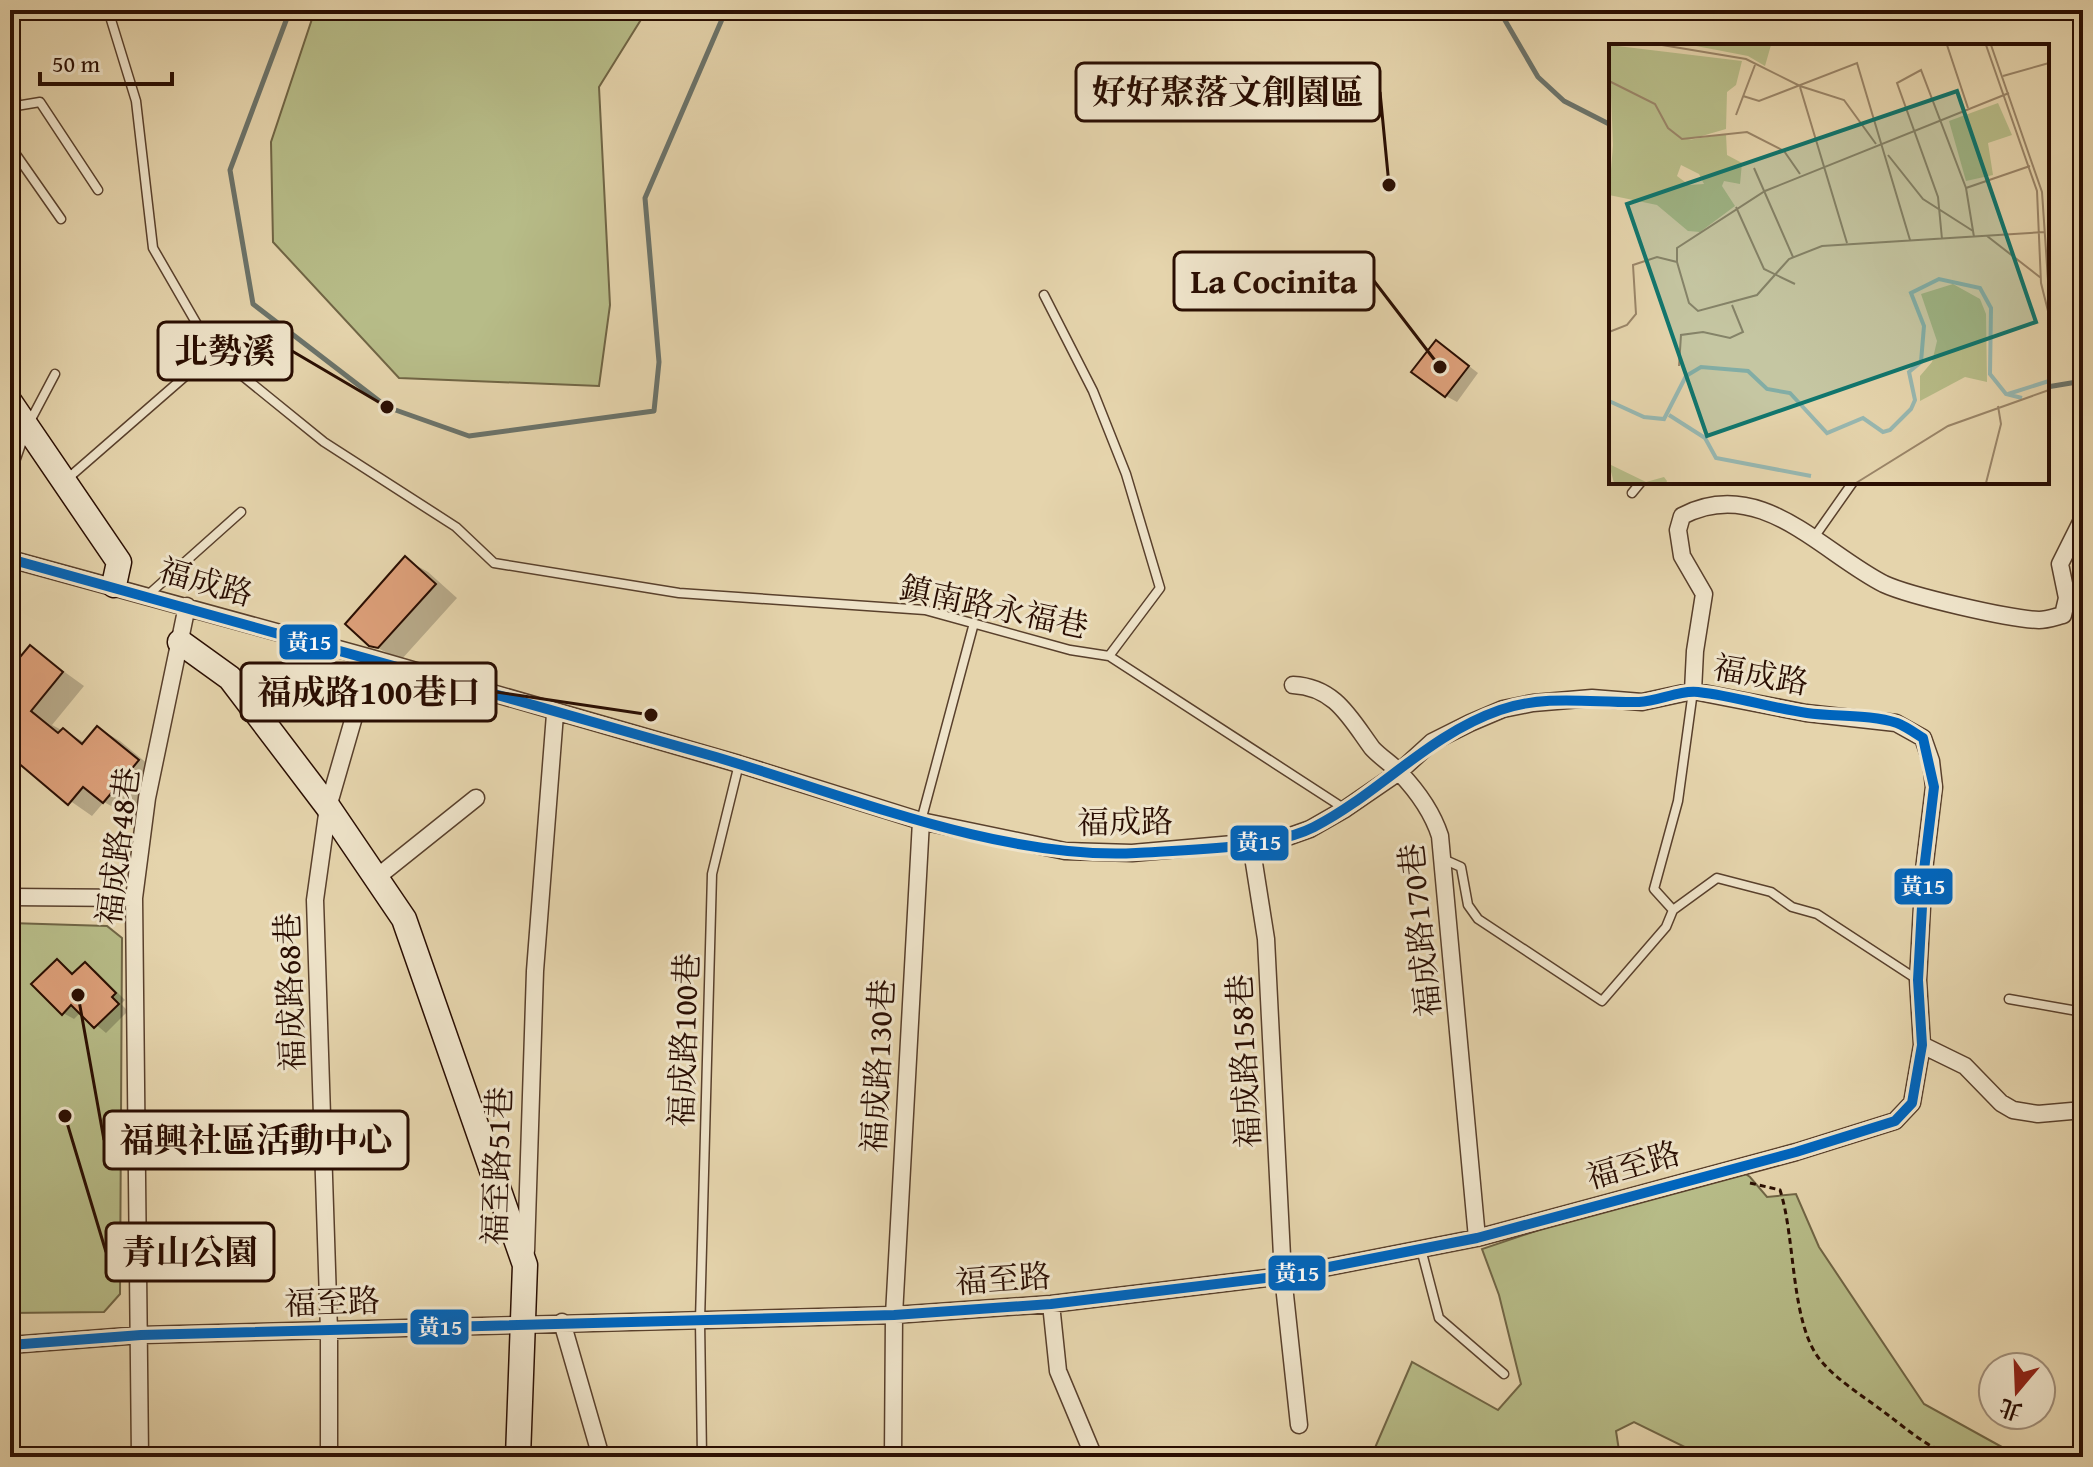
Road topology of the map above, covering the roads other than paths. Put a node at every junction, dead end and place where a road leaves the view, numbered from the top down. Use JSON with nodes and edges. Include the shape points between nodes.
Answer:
{"nodes":[{"id":1,"x":108,"y":10,"type":"edge"},
{"id":2,"x":11,"y":16,"type":"edge"},
{"id":3,"x":13,"y":106,"type":"edge"},
{"id":4,"x":10,"y":146,"type":"edge"},
{"id":5,"x":98,"y":190,"type":"dead end"},
{"id":6,"x":61,"y":219,"type":"dead end"},
{"id":7,"x":1044,"y":295,"type":"dead end"},
{"id":8,"x":213,"y":352,"type":"junction"},
{"id":9,"x":55,"y":374,"type":"dead end"},
{"id":10,"x":10,"y":402,"type":"edge"},
{"id":11,"x":27,"y":427,"type":"junction"},
{"id":12,"x":10,"y":476,"type":"edge"},
{"id":13,"x":65,"y":480,"type":"junction"},
{"id":14,"x":1639,"y":484,"type":"edge"},
{"id":15,"x":1852,"y":484,"type":"edge"},
{"id":16,"x":1632,"y":493,"type":"dead end"},
{"id":17,"x":241,"y":512,"type":"dead end"},
{"id":18,"x":2083,"y":518,"type":"edge"},
{"id":19,"x":1815,"y":536,"type":"junction"},
{"id":20,"x":10,"y":559,"type":"edge"},
{"id":21,"x":114,"y":585,"type":"junction"},
{"id":22,"x":148,"y":595,"type":"junction"},
{"id":23,"x":2075,"y":600,"type":"edge"},
{"id":24,"x":187,"y":606,"type":"junction"},
{"id":25,"x":974,"y":623,"type":"junction"},
{"id":26,"x":180,"y":642,"type":"junction"},
{"id":27,"x":1109,"y":656,"type":"junction"},
{"id":28,"x":371,"y":658,"type":"junction"},
{"id":29,"x":1293,"y":685,"type":"dead end"},
{"id":30,"x":1693,"y":691,"type":"junction"},
{"id":31,"x":555,"y":714,"type":"junction"},
{"id":32,"x":739,"y":764,"type":"junction"},
{"id":33,"x":1399,"y":772,"type":"junction"},
{"id":34,"x":476,"y":798,"type":"dead end"},
{"id":35,"x":328,"y":807,"type":"junction"},
{"id":36,"x":1345,"y":809,"type":"junction"},
{"id":37,"x":921,"y":821,"type":"junction"},
{"id":38,"x":1251,"y":844,"type":"junction"},
{"id":39,"x":1443,"y":859,"type":"junction"},
{"id":40,"x":376,"y":878,"type":"junction"},
{"id":41,"x":10,"y":897,"type":"edge"},
{"id":42,"x":134,"y":898,"type":"junction"},
{"id":43,"x":1673,"y":910,"type":"junction"},
{"id":44,"x":1918,"y":980,"type":"junction"},
{"id":45,"x":2009,"y":999,"type":"dead end"},
{"id":46,"x":2083,"y":1012,"type":"edge"},
{"id":47,"x":1922,"y":1045,"type":"junction"},
{"id":48,"x":2083,"y":1110,"type":"edge"},
{"id":49,"x":1477,"y":1238,"type":"junction"},
{"id":50,"x":1421,"y":1249,"type":"junction"},
{"id":51,"x":525,"y":1265,"type":"junction"},
{"id":52,"x":1283,"y":1276,"type":"junction"},
{"id":53,"x":1051,"y":1304,"type":"junction"},
{"id":54,"x":894,"y":1315,"type":"junction"},
{"id":55,"x":700,"y":1321,"type":"junction"},
{"id":56,"x":562,"y":1322,"type":"junction"},
{"id":57,"x":524,"y":1323,"type":"junction"},
{"id":58,"x":329,"y":1331,"type":"junction"},
{"id":59,"x":141,"y":1335,"type":"junction"},
{"id":60,"x":10,"y":1345,"type":"edge"},
{"id":61,"x":1504,"y":1374,"type":"dead end"},
{"id":62,"x":1299,"y":1425,"type":"dead end"},
{"id":63,"x":140,"y":1457,"type":"edge"},
{"id":64,"x":329,"y":1457,"type":"edge"},
{"id":65,"x":518,"y":1457,"type":"edge"},
{"id":66,"x":601,"y":1457,"type":"edge"},
{"id":67,"x":702,"y":1457,"type":"edge"},
{"id":68,"x":893,"y":1457,"type":"edge"},
{"id":69,"x":1094,"y":1457,"type":"edge"}],
"edges":[{"from":1,"to":8,"type":"lane","via":[[136,101],[153,248]]},
{"from":2,"to":3,"type":"lane"},
{"from":3,"to":5,"type":"lane","via":[[40,102]]},
{"from":4,"to":6,"type":"lane"},
{"from":7,"to":27,"type":"lane","via":[[1121,460],[1160,588]]},
{"from":8,"to":13,"type":"lane"},
{"from":8,"to":25,"type":"lane","name":"鎮南路永福巷","via":[[324,442],[456,527],[494,563],[679,593],[925,610]]},
{"from":9,"to":11,"type":"lane"},
{"from":10,"to":11,"type":"street"},
{"from":11,"to":12,"type":"lane"},
{"from":11,"to":13,"type":"street"},
{"from":13,"to":21,"type":"street","via":[[119,562]]},
{"from":14,"to":16,"type":"lane"},
{"from":15,"to":19,"type":"lane"},
{"from":17,"to":22,"type":"lane"},
{"from":18,"to":23,"type":"street","via":[[2060,564]]},
{"from":19,"to":23,"type":"street","via":[[1847,561],[1908,594],[2040,620],[2063,615]]},
{"from":19,"to":30,"type":"street","via":[[1769,511],[1714,506],[1682,516],[1682,556],[1704,594]]},
{"from":20,"to":21,"type":"street","name":"福成路"},
{"from":21,"to":22,"type":"street","name":"福成路"},
{"from":22,"to":24,"type":"street","name":"福成路"},
{"from":24,"to":26,"type":"street","name":"福成路48巷"},
{"from":24,"to":28,"type":"street","name":"福成路"},
{"from":25,"to":27,"type":"lane","name":"鎮南路永福巷"},
{"from":25,"to":37,"type":"lane"},
{"from":26,"to":35,"type":"street","name":"福至路51巷","via":[[230,678]]},
{"from":26,"to":42,"type":"street","name":"福成路48巷","via":[[147,798]]},
{"from":27,"to":36,"type":"lane","name":"鎮南路永福巷"},
{"from":28,"to":31,"type":"street","name":"福成路"},
{"from":28,"to":35,"type":"street","name":"福成路68巷"},
{"from":29,"to":33,"type":"street","name":"福成路170巷","via":[[1310,685],[1351,714],[1373,748]]},
{"from":30,"to":33,"type":"street","name":"福成路","via":[[1642,702],[1592,698],[1503,709],[1432,742]]},
{"from":30,"to":43,"type":"lane","via":[[1678,801],[1654,889]]},
{"from":30,"to":44,"type":"street","name":"福成路","via":[[1806,713],[1896,723],[1923,738],[1934,787]]},
{"from":31,"to":32,"type":"street","name":"福成路"},
{"from":31,"to":51,"type":"street","name":"福至路51巷","via":[[535,971]]},
{"from":32,"to":37,"type":"street","name":"福成路"},
{"from":32,"to":55,"type":"lane","name":"福成路100巷","via":[[712,874]]},
{"from":33,"to":36,"type":"street","name":"福成路"},
{"from":33,"to":39,"type":"street","name":"福成路170巷","via":[[1432,812]]},
{"from":34,"to":40,"type":"street"},
{"from":35,"to":40,"type":"street","name":"福至路51巷"},
{"from":35,"to":58,"type":"street","name":"福成路68巷","via":[[315,900]]},
{"from":36,"to":38,"type":"street","name":"福成路","via":[[1310,829]]},
{"from":37,"to":38,"type":"street","name":"福成路","via":[[1065,851],[1132,853]]},
{"from":37,"to":54,"type":"street","name":"福成路130巷"},
{"from":38,"to":52,"type":"street","name":"福成路158巷","via":[[1266,939]]},
{"from":39,"to":43,"type":"lane","via":[[1461,867],[1468,905],[1478,919],[1602,1001],[1666,927]]},
{"from":39,"to":49,"type":"street","name":"福成路170巷"},
{"from":40,"to":51,"type":"street","name":"福至路51巷","via":[[404,919]]},
{"from":41,"to":42,"type":"street"},
{"from":42,"to":59,"type":"street","name":"福成路48巷"},
{"from":43,"to":44,"type":"lane","via":[[1717,878],[1771,892],[1792,907],[1817,914]]},
{"from":44,"to":47,"type":"street","name":"福成路"},
{"from":45,"to":46,"type":"lane"},
{"from":47,"to":48,"type":"street","via":[[1965,1066],[2013,1110]]},
{"from":47,"to":49,"type":"street","name":"福至路","via":[[1912,1103],[1895,1121]]},
{"from":49,"to":50,"type":"street","name":"福至路"},
{"from":50,"to":52,"type":"street","name":"福至路"},
{"from":50,"to":61,"type":"lane","via":[[1439,1318]]},
{"from":51,"to":57,"type":"street"},
{"from":52,"to":53,"type":"street","name":"福至路"},
{"from":52,"to":62,"type":"street","name":"福成路158巷"},
{"from":53,"to":54,"type":"street","name":"福至路"},
{"from":53,"to":69,"type":"street","via":[[1058,1371]]},
{"from":54,"to":55,"type":"street","name":"福至路"},
{"from":54,"to":68,"type":"street","name":"福成路130巷"},
{"from":55,"to":56,"type":"street","name":"福至路"},
{"from":55,"to":67,"type":"lane","name":"福成路100巷"},
{"from":56,"to":57,"type":"street","name":"福至路"},
{"from":56,"to":66,"type":"street"},
{"from":57,"to":58,"type":"street","name":"福至路"},
{"from":57,"to":65,"type":"street"},
{"from":58,"to":59,"type":"street","name":"福至路"},
{"from":58,"to":64,"type":"street","name":"福成路68巷"},
{"from":59,"to":60,"type":"street","name":"福至路"},
{"from":59,"to":63,"type":"street","name":"福成路48巷"}]}
